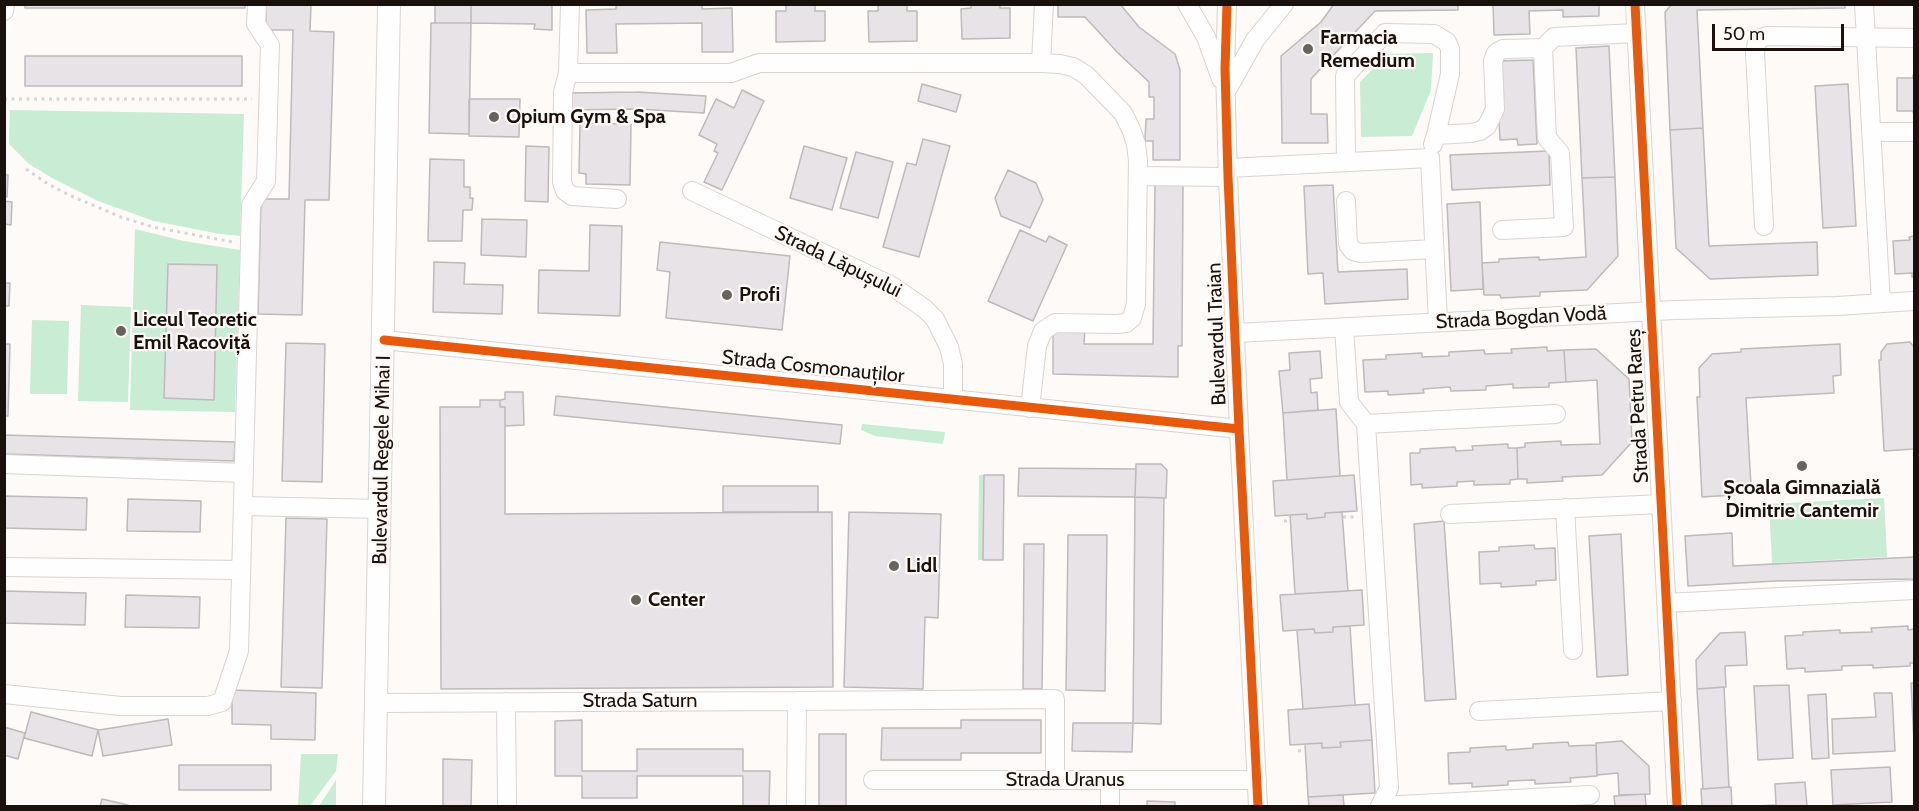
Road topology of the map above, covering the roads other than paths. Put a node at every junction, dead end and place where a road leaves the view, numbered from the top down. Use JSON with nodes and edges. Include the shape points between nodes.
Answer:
{"nodes":[{"id":1,"x":5,"y":4,"type":"edge"},
{"id":2,"x":257,"y":4,"type":"edge"},
{"id":3,"x":389,"y":4,"type":"edge"},
{"id":4,"x":570,"y":4,"type":"edge"},
{"id":5,"x":1044,"y":4,"type":"edge"},
{"id":6,"x":1188,"y":4,"type":"edge"},
{"id":7,"x":1227,"y":4,"type":"edge"},
{"id":8,"x":1284,"y":4,"type":"edge"},
{"id":9,"x":1635,"y":4,"type":"edge"},
{"id":10,"x":1864,"y":4,"type":"edge"},
{"id":11,"x":4,"y":11,"type":"edge"},
{"id":12,"x":1636,"y":33,"type":"junction"},
{"id":13,"x":1866,"y":38,"type":"junction"},
{"id":14,"x":1914,"y":38,"type":"edge"},
{"id":15,"x":1543,"y":48,"type":"junction"},
{"id":16,"x":1041,"y":63,"type":"junction"},
{"id":17,"x":568,"y":73,"type":"junction"},
{"id":18,"x":1226,"y":92,"type":"junction"},
{"id":19,"x":1871,"y":132,"type":"junction"},
{"id":20,"x":1914,"y":132,"type":"edge"},
{"id":21,"x":1436,"y":135,"type":"junction"},
{"id":22,"x":1430,"y":158,"type":"junction"},
{"id":23,"x":1346,"y":162,"type":"junction"},
{"id":24,"x":1228,"y":172,"type":"junction"},
{"id":25,"x":1138,"y":176,"type":"junction"},
{"id":26,"x":692,"y":191,"type":"dead end"},
{"id":27,"x":617,"y":199,"type":"dead end"},
{"id":28,"x":1346,"y":201,"type":"dead end"},
{"id":29,"x":1764,"y":226,"type":"dead end"},
{"id":30,"x":1502,"y":230,"type":"dead end"},
{"id":31,"x":1434,"y":249,"type":"junction"},
{"id":32,"x":1914,"y":301,"type":"edge"},
{"id":33,"x":1881,"y":303,"type":"junction"},
{"id":34,"x":1651,"y":311,"type":"junction"},
{"id":35,"x":1438,"y":322,"type":"junction"},
{"id":36,"x":1344,"y":327,"type":"junction"},
{"id":37,"x":1236,"y":333,"type":"junction"},
{"id":38,"x":384,"y":340,"type":"junction"},
{"id":39,"x":953,"y":400,"type":"junction"},
{"id":40,"x":1029,"y":408,"type":"junction"},
{"id":41,"x":1556,"y":414,"type":"dead end"},
{"id":42,"x":1366,"y":424,"type":"junction"},
{"id":43,"x":1239,"y":429,"type":"junction"},
{"id":44,"x":4,"y":464,"type":"edge"},
{"id":45,"x":244,"y":473,"type":"junction"},
{"id":46,"x":1661,"y":504,"type":"junction"},
{"id":47,"x":243,"y":506,"type":"junction"},
{"id":48,"x":1565,"y":508,"type":"junction"},
{"id":49,"x":381,"y":509,"type":"junction"},
{"id":50,"x":1450,"y":514,"type":"dead end"},
{"id":51,"x":4,"y":567,"type":"edge"},
{"id":52,"x":241,"y":570,"type":"junction"},
{"id":53,"x":1914,"y":590,"type":"edge"},
{"id":54,"x":1666,"y":603,"type":"junction"},
{"id":55,"x":1573,"y":650,"type":"dead end"},
{"id":56,"x":4,"y":694,"type":"edge"},
{"id":57,"x":797,"y":700,"type":"junction"},
{"id":58,"x":1672,"y":701,"type":"junction"},
{"id":59,"x":507,"y":702,"type":"junction"},
{"id":60,"x":376,"y":703,"type":"junction"},
{"id":61,"x":1479,"y":711,"type":"dead end"},
{"id":62,"x":873,"y":780,"type":"dead end"},
{"id":63,"x":1054,"y":780,"type":"junction"},
{"id":64,"x":1110,"y":780,"type":"junction"},
{"id":65,"x":1257,"y":780,"type":"junction"},
{"id":66,"x":1590,"y":795,"type":"dead end"},
{"id":67,"x":1381,"y":806,"type":"edge"},
{"id":68,"x":375,"y":807,"type":"edge"},
{"id":69,"x":507,"y":807,"type":"edge"},
{"id":70,"x":796,"y":807,"type":"edge"},
{"id":71,"x":1110,"y":807,"type":"edge"},
{"id":72,"x":1258,"y":807,"type":"edge"},
{"id":73,"x":1677,"y":807,"type":"edge"}],
"edges":[{"from":1,"to":11,"type":"street"},
{"from":2,"to":45,"type":"street","via":[[256,24],[270,45],[266,181],[251,205]]},
{"from":3,"to":38,"type":"main road","name":"Bulevardul Regele Mihai I"},
{"from":4,"to":17,"type":"street"},
{"from":5,"to":16,"type":"street"},
{"from":6,"to":18,"type":"street","via":[[1206,37]]},
{"from":7,"to":18,"type":"street","name":"Bulevardul Traian"},
{"from":8,"to":18,"type":"street","via":[[1255,40]]},
{"from":9,"to":12,"type":"street","name":"Strada Petru Rareș"},
{"from":10,"to":13,"type":"street"},
{"from":12,"to":15,"type":"street","via":[[1554,37]]},
{"from":12,"to":34,"type":"street","name":"Strada Petru Rareș"},
{"from":13,"to":14,"type":"street"},
{"from":13,"to":19,"type":"street"},
{"from":13,"to":29,"type":"street","via":[[1758,39],[1755,52]]},
{"from":15,"to":21,"type":"street","via":[[1503,49],[1496,53],[1495,109],[1487,126],[1471,133]]},
{"from":15,"to":30,"type":"street","via":[[1547,138],[1560,153],[1564,227]]},
{"from":16,"to":17,"type":"street","via":[[759,63],[731,73]]},
{"from":16,"to":25,"type":"street","via":[[1074,67],[1123,113],[1136,144]]},
{"from":17,"to":27,"type":"street","via":[[563,92],[561,171],[565,191],[581,198]]},
{"from":18,"to":24,"type":"street","name":"Bulevardul Traian"},
{"from":19,"to":20,"type":"street"},
{"from":19,"to":33,"type":"street"},
{"from":21,"to":22,"type":"street"},
{"from":21,"to":23,"type":"street","via":[[1450,74],[1447,42],[1434,34],[1385,33],[1345,76]]},
{"from":22,"to":23,"type":"street"},
{"from":22,"to":31,"type":"street"},
{"from":23,"to":24,"type":"street"},
{"from":24,"to":25,"type":"street"},
{"from":24,"to":37,"type":"street","name":"Bulevardul Traian"},
{"from":25,"to":40,"type":"street","via":[[1135,312],[1126,323],[1064,322],[1048,326],[1037,346]]},
{"from":26,"to":39,"type":"street","name":"Strada Lăpușului","via":[[892,286],[925,309],[949,347]]},
{"from":28,"to":31,"type":"street","via":[[1348,244],[1353,251]]},
{"from":31,"to":35,"type":"street"},
{"from":32,"to":33,"type":"street","name":"Strada Bogdan Vodă"},
{"from":33,"to":34,"type":"street","name":"Strada Bogdan Vodă"},
{"from":34,"to":35,"type":"street","name":"Strada Bogdan Vodă"},
{"from":34,"to":46,"type":"street","name":"Strada Petru Rareș"},
{"from":35,"to":36,"type":"street","name":"Strada Bogdan Vodă"},
{"from":36,"to":37,"type":"street","name":"Strada Bogdan Vodă"},
{"from":36,"to":42,"type":"street","via":[[1348,402]]},
{"from":37,"to":43,"type":"street","name":"Bulevardul Traian"},
{"from":38,"to":39,"type":"street","name":"Strada Cosmonauților"},
{"from":38,"to":49,"type":"main road","name":"Bulevardul Regele Mihai I"},
{"from":39,"to":40,"type":"street","name":"Strada Cosmonauților"},
{"from":40,"to":43,"type":"street","name":"Strada Cosmonauților"},
{"from":41,"to":42,"type":"street"},
{"from":42,"to":67,"type":"street","via":[[1389,788]]},
{"from":43,"to":65,"type":"street","name":"Bulevardul Traian"},
{"from":44,"to":45,"type":"street"},
{"from":45,"to":47,"type":"street"},
{"from":46,"to":48,"type":"street"},
{"from":46,"to":54,"type":"street","name":"Strada Petru Rareș"},
{"from":47,"to":49,"type":"street"},
{"from":47,"to":52,"type":"street"},
{"from":48,"to":50,"type":"street"},
{"from":48,"to":55,"type":"street"},
{"from":49,"to":60,"type":"main road","name":"Bulevardul Regele Mihai I"},
{"from":51,"to":52,"type":"street"},
{"from":52,"to":56,"type":"street","via":[[239,651],[222,702],[208,706],[121,706]]},
{"from":53,"to":54,"type":"street"},
{"from":54,"to":58,"type":"street","name":"Strada Petru Rareș"},
{"from":57,"to":59,"type":"street","name":"Strada Saturn"},
{"from":57,"to":63,"type":"street","name":"Strada Saturn","via":[[1056,699]]},
{"from":57,"to":70,"type":"street"},
{"from":58,"to":61,"type":"street"},
{"from":58,"to":73,"type":"street","name":"Strada Petru Rareș"},
{"from":59,"to":60,"type":"street","name":"Strada Saturn"},
{"from":59,"to":69,"type":"street"},
{"from":60,"to":68,"type":"main road","name":"Bulevardul Regele Mihai I"},
{"from":62,"to":63,"type":"street","name":"Strada Uranus"},
{"from":63,"to":64,"type":"street","name":"Strada Uranus"},
{"from":64,"to":65,"type":"street","name":"Strada Uranus"},
{"from":64,"to":71,"type":"street"},
{"from":65,"to":72,"type":"street","name":"Bulevardul Traian"},
{"from":66,"to":67,"type":"street"}]}
